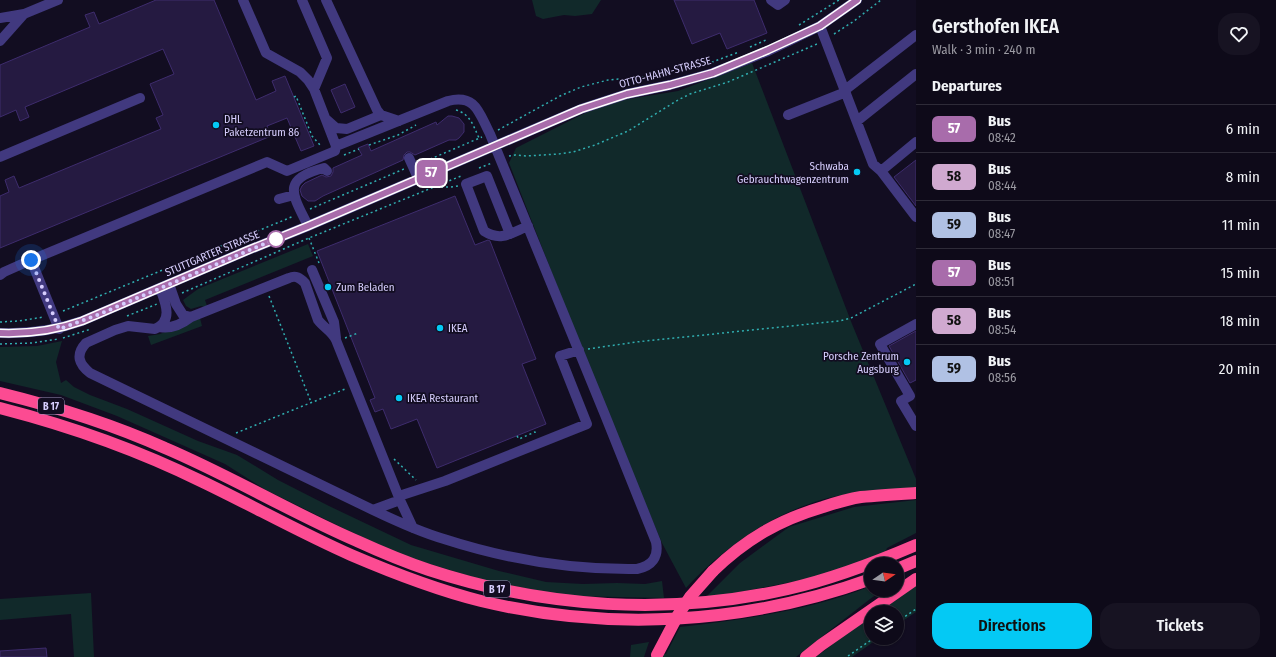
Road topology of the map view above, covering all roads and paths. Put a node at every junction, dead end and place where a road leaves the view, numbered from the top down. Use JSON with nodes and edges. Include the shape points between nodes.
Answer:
{"nodes":[{"id":1,"x":58,"y":0,"type":"edge"},
{"id":2,"x":243,"y":0,"type":"edge"},
{"id":3,"x":302,"y":0,"type":"edge"},
{"id":4,"x":326,"y":0,"type":"edge"},
{"id":5,"x":771,"y":0,"type":"edge"},
{"id":6,"x":785,"y":0,"type":"edge"},
{"id":7,"x":839,"y":0,"type":"edge"},
{"id":8,"x":857,"y":0,"type":"edge"},
{"id":9,"x":881,"y":0,"type":"edge"},
{"id":10,"x":24,"y":14,"type":"junction"},
{"id":11,"x":0,"y":18,"type":"edge"},
{"id":12,"x":798,"y":25,"type":"dead end"},
{"id":13,"x":820,"y":26,"type":"junction"},
{"id":14,"x":916,"y":35,"type":"edge"},
{"id":15,"x":826,"y":39,"type":"junction"},
{"id":16,"x":767,"y":40,"type":"dead end"},
{"id":17,"x":0,"y":41,"type":"edge"},
{"id":18,"x":746,"y":49,"type":"dead end"},
{"id":19,"x":739,"y":52,"type":"dead end"},
{"id":20,"x":703,"y":66,"type":"dead end"},
{"id":21,"x":916,"y":74,"type":"edge"},
{"id":22,"x":667,"y":75,"type":"dead end"},
{"id":23,"x":314,"y":89,"type":"junction"},
{"id":24,"x":846,"y":91,"type":"junction"},
{"id":25,"x":294,"y":97,"type":"dead end"},
{"id":26,"x":140,"y":98,"type":"dead end"},
{"id":27,"x":453,"y":109,"type":"dead end"},
{"id":28,"x":381,"y":114,"type":"junction"},
{"id":29,"x":788,"y":115,"type":"dead end"},
{"id":30,"x":326,"y":119,"type":"junction"},
{"id":31,"x":399,"y":121,"type":"junction"},
{"id":32,"x":857,"y":121,"type":"junction"},
{"id":33,"x":416,"y":125,"type":"dead end"},
{"id":34,"x":490,"y":134,"type":"junction"},
{"id":35,"x":479,"y":138,"type":"junction"},
{"id":36,"x":916,"y":142,"type":"edge"},
{"id":37,"x":369,"y":145,"type":"dead end"},
{"id":38,"x":494,"y":145,"type":"junction"},
{"id":39,"x":336,"y":146,"type":"junction"},
{"id":40,"x":359,"y":149,"type":"dead end"},
{"id":41,"x":325,"y":156,"type":"junction"},
{"id":42,"x":0,"y":157,"type":"edge"},
{"id":43,"x":340,"y":157,"type":"dead end"},
{"id":44,"x":500,"y":160,"type":"junction"},
{"id":45,"x":410,"y":162,"type":"junction"},
{"id":46,"x":484,"y":166,"type":"dead end"},
{"id":47,"x":477,"y":169,"type":"dead end"},
{"id":48,"x":327,"y":171,"type":"dead end"},
{"id":49,"x":881,"y":171,"type":"junction"},
{"id":50,"x":418,"y":178,"type":"junction"},
{"id":51,"x":464,"y":180,"type":"junction"},
{"id":52,"x":434,"y":187,"type":"junction"},
{"id":53,"x":294,"y":195,"type":"junction"},
{"id":54,"x":279,"y":199,"type":"dead end"},
{"id":55,"x":302,"y":213,"type":"junction"},
{"id":56,"x":916,"y":217,"type":"edge"},
{"id":57,"x":308,"y":226,"type":"junction"},
{"id":58,"x":528,"y":226,"type":"junction"},
{"id":59,"x":510,"y":234,"type":"junction"},
{"id":60,"x":309,"y":238,"type":"junction"},
{"id":61,"x":31,"y":260,"type":"junction"},
{"id":62,"x":316,"y":269,"type":"junction"},
{"id":63,"x":0,"y":275,"type":"edge"},
{"id":64,"x":298,"y":277,"type":"junction"},
{"id":65,"x":916,"y":284,"type":"edge"},
{"id":66,"x":164,"y":286,"type":"junction"},
{"id":67,"x":197,"y":286,"type":"dead end"},
{"id":68,"x":265,"y":287,"type":"junction"},
{"id":69,"x":54,"y":315,"type":"junction"},
{"id":70,"x":191,"y":317,"type":"junction"},
{"id":71,"x":0,"y":322,"type":"edge"},
{"id":72,"x":916,"y":324,"type":"edge"},
{"id":73,"x":160,"y":327,"type":"junction"},
{"id":74,"x":59,"y":329,"type":"junction"},
{"id":75,"x":0,"y":333,"type":"edge"},
{"id":76,"x":336,"y":340,"type":"junction"},
{"id":77,"x":579,"y":350,"type":"junction"},
{"id":78,"x":355,"y":385,"type":"junction"},
{"id":79,"x":0,"y":393,"type":"edge"},
{"id":80,"x":312,"y":402,"type":"junction"},
{"id":81,"x":0,"y":408,"type":"edge"},
{"id":82,"x":916,"y":426,"type":"edge"},
{"id":83,"x":535,"y":432,"type":"dead end"},
{"id":84,"x":518,"y":436,"type":"dead end"},
{"id":85,"x":227,"y":439,"type":"junction"},
{"id":86,"x":392,"y":458,"type":"dead end"},
{"id":87,"x":419,"y":483,"type":"dead end"},
{"id":88,"x":916,"y":493,"type":"edge"},
{"id":89,"x":400,"y":498,"type":"junction"},
{"id":90,"x":373,"y":510,"type":"junction"},
{"id":91,"x":413,"y":528,"type":"junction"},
{"id":92,"x":916,"y":545,"type":"edge"},
{"id":93,"x":916,"y":561,"type":"edge"},
{"id":94,"x":904,"y":566,"type":"edge"},
{"id":95,"x":916,"y":579,"type":"edge"},
{"id":96,"x":864,"y":582,"type":"edge"},
{"id":97,"x":916,"y":609,"type":"edge"},
{"id":98,"x":904,"y":617,"type":"edge"},
{"id":99,"x":864,"y":645,"type":"edge"},
{"id":100,"x":656,"y":656,"type":"edge"},
{"id":101,"x":848,"y":656,"type":"edge"},
{"id":102,"x":806,"y":657,"type":"edge"}],
"edges":[{"from":1,"to":10,"type":"street"},
{"from":2,"to":23,"type":"street","via":[[266,53],[300,72]]},
{"from":3,"to":23,"type":"street","via":[[327,58]]},
{"from":4,"to":28,"type":"street"},
{"from":5,"to":6,"type":"street","via":[[778,5]]},
{"from":7,"to":12,"type":"path"},
{"from":8,"to":13,"type":"street","name":"OTTO-HAHN-STRASSE"},
{"from":9,"to":15,"type":"path"},
{"from":10,"to":11,"type":"street"},
{"from":10,"to":17,"type":"street"},
{"from":13,"to":15,"type":"street"},
{"from":13,"to":38,"type":"street","name":"OTTO-HAHN-STRASSE","via":[[713,73],[606,100]]},
{"from":14,"to":24,"type":"street"},
{"from":15,"to":24,"type":"street"},
{"from":15,"to":44,"type":"path","via":[[728,82],[690,94],[628,131],[595,146],[558,154],[515,155]]},
{"from":16,"to":18,"type":"path"},
{"from":19,"to":20,"type":"path"},
{"from":21,"to":32,"type":"street"},
{"from":22,"to":34,"type":"path","via":[[608,80],[581,86]]},
{"from":23,"to":30,"type":"street"},
{"from":24,"to":29,"type":"street"},
{"from":24,"to":32,"type":"street"},
{"from":25,"to":41,"type":"path","via":[[296,96],[312,136]]},
{"from":26,"to":42,"type":"street"},
{"from":27,"to":35,"type":"path","via":[[463,112],[472,121]]},
{"from":28,"to":30,"type":"street","via":[[347,129],[336,128]]},
{"from":28,"to":31,"type":"street"},
{"from":30,"to":39,"type":"street"},
{"from":31,"to":34,"type":"street","via":[[457,98],[468,100],[476,108]]},
{"from":31,"to":39,"type":"street"},
{"from":32,"to":49,"type":"street","via":[[873,164]]},
{"from":33,"to":37,"type":"path","via":[[398,135]]},
{"from":34,"to":35,"type":"path"},
{"from":34,"to":38,"type":"street"},
{"from":35,"to":45,"type":"path"},
{"from":36,"to":49,"type":"street"},
{"from":38,"to":44,"type":"street"},
{"from":38,"to":50,"type":"street","name":"STUTTGARTER STRASSE"},
{"from":39,"to":41,"type":"street","via":[[335,150]]},
{"from":40,"to":43,"type":"path"},
{"from":41,"to":61,"type":"street","via":[[287,171],[267,162]]},
{"from":44,"to":58,"type":"street"},
{"from":45,"to":50,"type":"street"},
{"from":45,"to":55,"type":"path"},
{"from":46,"to":47,"type":"path"},
{"from":48,"to":53,"type":"street","via":[[326,168],[320,169],[297,180]]},
{"from":49,"to":56,"type":"street"},
{"from":50,"to":57,"type":"street","name":"STUTTGARTER STRASSE"},
{"from":51,"to":52,"type":"path"},
{"from":51,"to":52,"type":"path","via":[[451,188]]},
{"from":51,"to":59,"type":"street","via":[[484,231],[499,237]]},
{"from":51,"to":59,"type":"street","via":[[487,176]]},
{"from":52,"to":60,"type":"path"},
{"from":53,"to":54,"type":"street"},
{"from":53,"to":55,"type":"street"},
{"from":55,"to":57,"type":"street"},
{"from":55,"to":69,"type":"path"},
{"from":57,"to":66,"type":"street","name":"STUTTGARTER STRASSE"},
{"from":58,"to":59,"type":"street"},
{"from":58,"to":77,"type":"street"},
{"from":60,"to":62,"type":"path"},
{"from":60,"to":67,"type":"path"},
{"from":61,"to":63,"type":"street"},
{"from":61,"to":69,"type":"street"},
{"from":62,"to":64,"type":"street"},
{"from":62,"to":76,"type":"street","via":[[334,322]]},
{"from":64,"to":68,"type":"street"},
{"from":64,"to":76,"type":"street","via":[[305,283],[318,320]]},
{"from":65,"to":77,"type":"path","via":[[851,318],[838,321]]},
{"from":66,"to":70,"type":"street","via":[[183,315]]},
{"from":66,"to":73,"type":"street","via":[[167,314]]},
{"from":66,"to":74,"type":"street","name":"STUTTGARTER STRASSE"},
{"from":68,"to":70,"type":"street"},
{"from":68,"to":80,"type":"path"},
{"from":69,"to":71,"type":"path","via":[[36,320]]},
{"from":69,"to":74,"type":"street"},
{"from":70,"to":73,"type":"street","via":[[166,328]]},
{"from":72,"to":82,"type":"street","via":[[880,344],[910,396],[902,401]]},
{"from":73,"to":85,"type":"street","via":[[149,329],[128,326],[91,340],[82,348],[80,362],[95,376]]},
{"from":74,"to":75,"type":"street","name":"STUTTGARTER STRASSE","via":[[16,334]]},
{"from":76,"to":78,"type":"street"},
{"from":77,"to":89,"type":"street","via":[[560,356],[587,424]]},
{"from":77,"to":91,"type":"street","via":[[656,542],[658,550],[652,563],[645,568],[622,569],[548,563],[497,553]]},
{"from":78,"to":80,"type":"path"},
{"from":78,"to":89,"type":"street"},
{"from":79,"to":92,"type":"highway","number":"B 17","via":[[62,410],[139,437],[207,467],[355,540],[426,570],[486,586],[556,600],[661,605],[735,599],[835,576]]},
{"from":80,"to":85,"type":"path","via":[[229,435]]},
{"from":81,"to":96,"type":"highway","number":"B 17","via":[[58,424],[134,451],[387,570],[448,592],[520,609],[621,620],[701,617],[792,603]]},
{"from":83,"to":84,"type":"path","via":[[518,439]]},
{"from":85,"to":90,"type":"street"},
{"from":86,"to":87,"type":"path"},
{"from":88,"to":100,"type":"highway","bridge":true,"via":[[841,501],[787,519],[757,536],[726,558],[690,597]]},
{"from":89,"to":90,"type":"street"},
{"from":89,"to":91,"type":"street"},
{"from":90,"to":91,"type":"street"},
{"from":93,"to":94,"type":"highway"},
{"from":95,"to":102,"type":"highway"},
{"from":97,"to":98,"type":"path"},
{"from":99,"to":101,"type":"path"}]}
